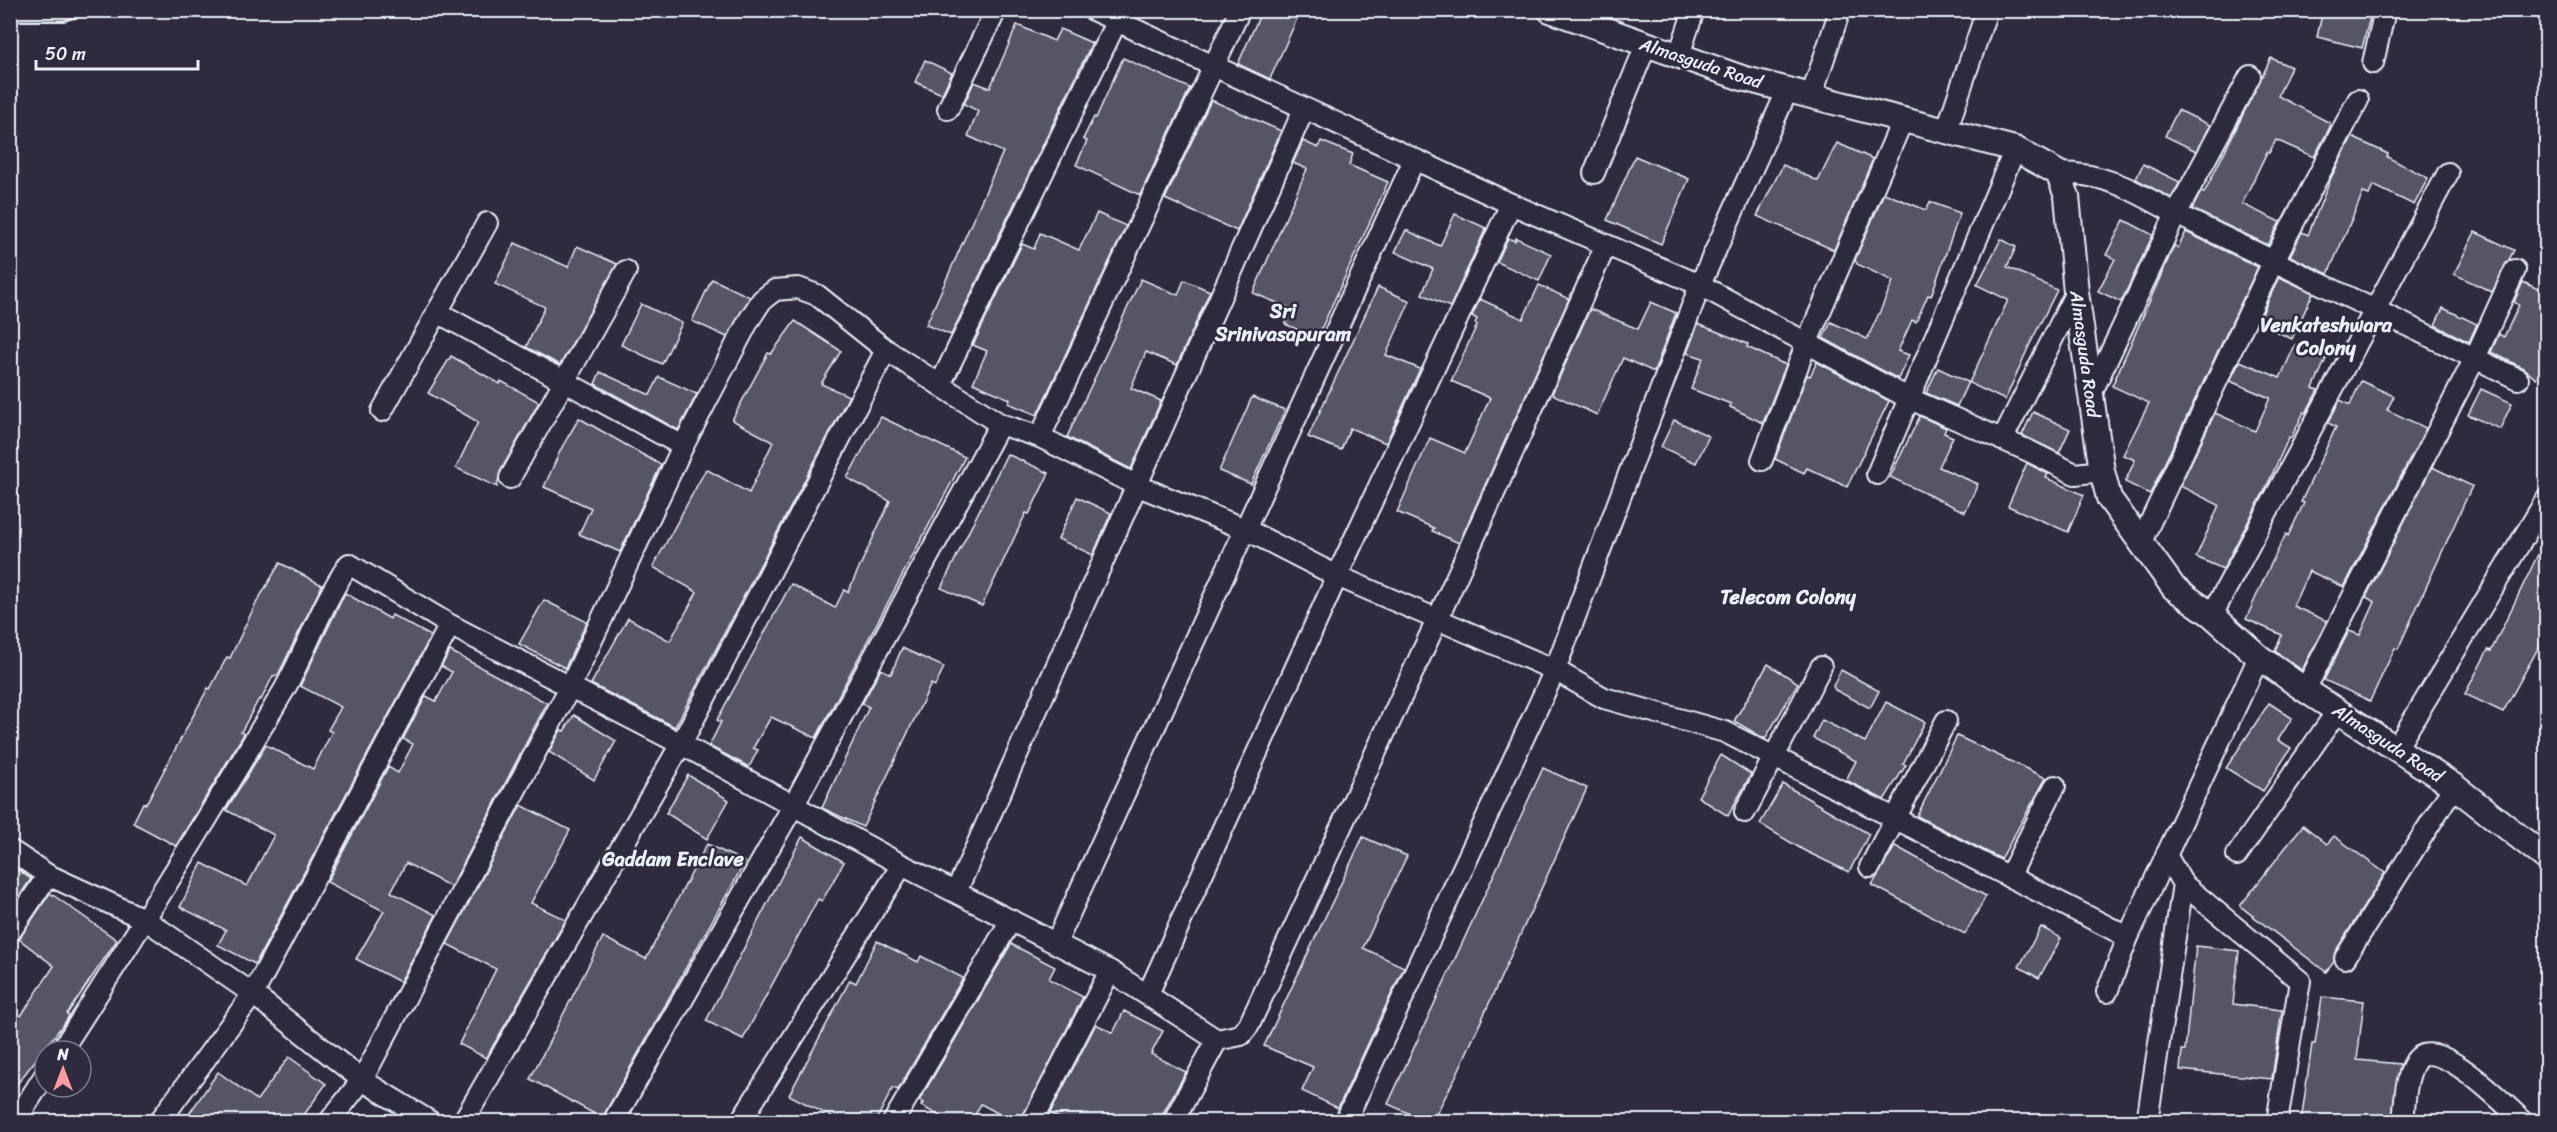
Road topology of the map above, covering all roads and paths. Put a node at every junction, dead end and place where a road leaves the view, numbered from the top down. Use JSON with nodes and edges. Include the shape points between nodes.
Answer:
{"nodes":[{"id":1,"x":79,"y":10,"type":"edge"},
{"id":2,"x":996,"y":10,"type":"edge"},
{"id":3,"x":1093,"y":10,"type":"edge"},
{"id":4,"x":1240,"y":10,"type":"edge"},
{"id":5,"x":1550,"y":10,"type":"edge"},
{"id":6,"x":1694,"y":10,"type":"edge"},
{"id":7,"x":1840,"y":10,"type":"edge"},
{"id":8,"x":1987,"y":10,"type":"edge"},
{"id":9,"x":2385,"y":10,"type":"edge"},
{"id":10,"x":10,"y":15,"type":"edge"},
{"id":11,"x":1119,"y":16,"type":"edge"},
{"id":12,"x":1646,"y":45,"type":"junction"},
{"id":13,"x":1679,"y":55,"type":"junction"},
{"id":14,"x":2373,"y":63,"type":"dead end"},
{"id":15,"x":1213,"y":67,"type":"junction"},
{"id":16,"x":2250,"y":76,"type":"dead end"},
{"id":17,"x":1788,"y":89,"type":"junction"},
{"id":18,"x":1810,"y":97,"type":"junction"},
{"id":19,"x":2358,"y":100,"type":"dead end"},
{"id":20,"x":948,"y":109,"type":"dead end"},
{"id":21,"x":1304,"y":109,"type":"junction"},
{"id":22,"x":1903,"y":119,"type":"junction"},
{"id":23,"x":1947,"y":129,"type":"junction"},
{"id":24,"x":2015,"y":149,"type":"junction"},
{"id":25,"x":1414,"y":160,"type":"junction"},
{"id":26,"x":1594,"y":173,"type":"dead end"},
{"id":27,"x":2058,"y":173,"type":"junction"},
{"id":28,"x":2448,"y":173,"type":"dead end"},
{"id":29,"x":1510,"y":204,"type":"junction"},
{"id":30,"x":2176,"y":214,"type":"junction"},
{"id":31,"x":487,"y":223,"type":"dead end"},
{"id":32,"x":1605,"y":247,"type":"junction"},
{"id":33,"x":2274,"y":262,"type":"junction"},
{"id":34,"x":2516,"y":270,"type":"dead end"},
{"id":35,"x":627,"y":271,"type":"dead end"},
{"id":36,"x":1700,"y":285,"type":"junction"},
{"id":37,"x":2076,"y":292,"type":"junction"},
{"id":38,"x":2377,"y":310,"type":"junction"},
{"id":39,"x":437,"y":312,"type":"junction"},
{"id":40,"x":1807,"y":342,"type":"junction"},
{"id":41,"x":886,"y":351,"type":"junction"},
{"id":42,"x":2475,"y":358,"type":"junction"},
{"id":43,"x":2518,"y":379,"type":"dead end"},
{"id":44,"x":564,"y":381,"type":"junction"},
{"id":45,"x":940,"y":385,"type":"junction"},
{"id":46,"x":2090,"y":396,"type":"junction"},
{"id":47,"x":1908,"y":398,"type":"junction"},
{"id":48,"x":382,"y":411,"type":"dead end"},
{"id":49,"x":1000,"y":424,"type":"junction"},
{"id":50,"x":1040,"y":437,"type":"junction"},
{"id":51,"x":2002,"y":440,"type":"junction"},
{"id":52,"x":683,"y":446,"type":"junction"},
{"id":53,"x":1762,"y":460,"type":"dead end"},
{"id":54,"x":2102,"y":471,"type":"junction"},
{"id":55,"x":1877,"y":474,"type":"dead end"},
{"id":56,"x":510,"y":478,"type":"dead end"},
{"id":57,"x":1137,"y":486,"type":"junction"},
{"id":58,"x":2547,"y":500,"type":"edge"},
{"id":59,"x":1245,"y":529,"type":"junction"},
{"id":60,"x":2140,"y":544,"type":"junction"},
{"id":61,"x":1337,"y":576,"type":"junction"},
{"id":62,"x":2212,"y":615,"type":"junction"},
{"id":63,"x":1438,"y":618,"type":"junction"},
{"id":64,"x":450,"y":625,"type":"junction"},
{"id":65,"x":2259,"y":657,"type":"junction"},
{"id":66,"x":1821,"y":667,"type":"dead end"},
{"id":67,"x":1555,"y":670,"type":"junction"},
{"id":68,"x":570,"y":687,"type":"junction"},
{"id":69,"x":2305,"y":690,"type":"junction"},
{"id":70,"x":2338,"y":710,"type":"junction"},
{"id":71,"x":1946,"y":721,"type":"dead end"},
{"id":72,"x":681,"y":744,"type":"junction"},
{"id":73,"x":2397,"y":747,"type":"junction"},
{"id":74,"x":1773,"y":757,"type":"junction"},
{"id":75,"x":2055,"y":786,"type":"dead end"},
{"id":76,"x":2454,"y":786,"type":"junction"},
{"id":77,"x":793,"y":806,"type":"junction"},
{"id":78,"x":1745,"y":812,"type":"dead end"},
{"id":79,"x":1895,"y":819,"type":"junction"},
{"id":80,"x":10,"y":850,"type":"edge"},
{"id":81,"x":2166,"y":855,"type":"junction"},
{"id":82,"x":2237,"y":855,"type":"dead end"},
{"id":83,"x":2547,"y":858,"type":"edge"},
{"id":84,"x":902,"y":865,"type":"junction"},
{"id":85,"x":1870,"y":867,"type":"dead end"},
{"id":86,"x":48,"y":875,"type":"junction"},
{"id":87,"x":2008,"y":877,"type":"junction"},
{"id":88,"x":2182,"y":884,"type":"junction"},
{"id":89,"x":956,"y":892,"type":"junction"},
{"id":90,"x":146,"y":920,"type":"junction"},
{"id":91,"x":1011,"y":920,"type":"junction"},
{"id":92,"x":10,"y":932,"type":"edge"},
{"id":93,"x":2128,"y":938,"type":"junction"},
{"id":94,"x":1056,"y":943,"type":"junction"},
{"id":95,"x":2345,"y":958,"type":"dead end"},
{"id":96,"x":1110,"y":971,"type":"junction"},
{"id":97,"x":2107,"y":993,"type":"dead end"},
{"id":98,"x":254,"y":994,"type":"junction"},
{"id":99,"x":1148,"y":994,"type":"junction"},
{"id":100,"x":69,"y":1039,"type":"edge"},
{"id":101,"x":1217,"y":1040,"type":"junction"},
{"id":102,"x":362,"y":1080,"type":"junction"},
{"id":103,"x":33,"y":1094,"type":"edge"},
{"id":104,"x":15,"y":1122,"type":"edge"},
{"id":105,"x":159,"y":1122,"type":"edge"},
{"id":106,"x":329,"y":1122,"type":"edge"},
{"id":107,"x":431,"y":1122,"type":"edge"},
{"id":108,"x":463,"y":1122,"type":"edge"},
{"id":109,"x":613,"y":1122,"type":"edge"},
{"id":110,"x":740,"y":1122,"type":"edge"},
{"id":111,"x":893,"y":1122,"type":"edge"},
{"id":112,"x":1032,"y":1122,"type":"edge"},
{"id":113,"x":1173,"y":1122,"type":"edge"},
{"id":114,"x":1345,"y":1122,"type":"edge"},
{"id":115,"x":2147,"y":1122,"type":"edge"},
{"id":116,"x":2277,"y":1122,"type":"edge"},
{"id":117,"x":2403,"y":1122,"type":"edge"},
{"id":118,"x":2524,"y":1122,"type":"edge"}],
"edges":[{"from":1,"to":10,"type":"lane","via":[[63,15]]},
{"from":2,"to":20,"type":"street"},
{"from":3,"to":11,"type":"street"},
{"from":4,"to":15,"type":"street"},
{"from":5,"to":12,"type":"street","name":"Almasguda Road"},
{"from":6,"to":13,"type":"street"},
{"from":7,"to":18,"type":"street"},
{"from":8,"to":23,"type":"street"},
{"from":9,"to":14,"type":"street"},
{"from":11,"to":15,"type":"street"},
{"from":11,"to":45,"type":"street"},
{"from":12,"to":13,"type":"street","name":"Almasguda Road"},
{"from":12,"to":26,"type":"street"},
{"from":13,"to":17,"type":"street","name":"Almasguda Road","via":[[1742,78]]},
{"from":15,"to":21,"type":"street"},
{"from":15,"to":50,"type":"street"},
{"from":16,"to":30,"type":"street"},
{"from":17,"to":18,"type":"street","name":"Almasguda Road"},
{"from":17,"to":36,"type":"street"},
{"from":18,"to":22,"type":"street","name":"Almasguda Road"},
{"from":19,"to":33,"type":"street"},
{"from":21,"to":25,"type":"street"},
{"from":21,"to":57,"type":"street"},
{"from":22,"to":23,"type":"street","name":"Almasguda Road"},
{"from":22,"to":40,"type":"street"},
{"from":23,"to":24,"type":"street","name":"Almasguda Road"},
{"from":24,"to":27,"type":"street","name":"Almasguda Road"},
{"from":24,"to":47,"type":"street"},
{"from":25,"to":29,"type":"street"},
{"from":25,"to":59,"type":"street"},
{"from":27,"to":30,"type":"street","via":[[2104,178]]},
{"from":27,"to":37,"type":"street","name":"Almasguda Road","via":[[2067,196]]},
{"from":28,"to":38,"type":"street"},
{"from":29,"to":32,"type":"street"},
{"from":29,"to":61,"type":"street"},
{"from":30,"to":33,"type":"street"},
{"from":30,"to":46,"type":"street"},
{"from":31,"to":39,"type":"street"},
{"from":32,"to":36,"type":"street"},
{"from":32,"to":63,"type":"street"},
{"from":33,"to":38,"type":"street"},
{"from":33,"to":60,"type":"street"},
{"from":34,"to":42,"type":"street"},
{"from":35,"to":44,"type":"street"},
{"from":36,"to":40,"type":"street"},
{"from":36,"to":67,"type":"street"},
{"from":37,"to":46,"type":"street","name":"Almasguda Road"},
{"from":37,"to":51,"type":"street"},
{"from":38,"to":42,"type":"street"},
{"from":38,"to":62,"type":"street"},
{"from":39,"to":44,"type":"street"},
{"from":39,"to":48,"type":"street"},
{"from":40,"to":47,"type":"street"},
{"from":40,"to":53,"type":"street"},
{"from":41,"to":45,"type":"street"},
{"from":41,"to":52,"type":"street","via":[[817,296],[798,288],[776,290],[762,300],[749,320]]},
{"from":41,"to":72,"type":"street"},
{"from":42,"to":43,"type":"street"},
{"from":42,"to":69,"type":"street"},
{"from":44,"to":52,"type":"street"},
{"from":44,"to":56,"type":"street"},
{"from":45,"to":49,"type":"street"},
{"from":46,"to":54,"type":"street","name":"Almasguda Road"},
{"from":47,"to":51,"type":"street"},
{"from":47,"to":55,"type":"street"},
{"from":49,"to":50,"type":"street"},
{"from":49,"to":77,"type":"street"},
{"from":50,"to":57,"type":"street"},
{"from":51,"to":54,"type":"street","via":[[2075,474]]},
{"from":52,"to":68,"type":"street"},
{"from":54,"to":60,"type":"street","name":"Almasguda Road","via":[[2109,498]]},
{"from":57,"to":59,"type":"street"},
{"from":57,"to":89,"type":"street"},
{"from":58,"to":73,"type":"street"},
{"from":59,"to":61,"type":"street"},
{"from":59,"to":94,"type":"street"},
{"from":60,"to":62,"type":"street","name":"Almasguda Road","via":[[2174,588]]},
{"from":61,"to":63,"type":"street"},
{"from":61,"to":99,"type":"street"},
{"from":62,"to":65,"type":"street","name":"Almasguda Road"},
{"from":63,"to":67,"type":"street"},
{"from":63,"to":101,"type":"street","via":[[1249,1025],[1241,1035]]},
{"from":64,"to":68,"type":"street"},
{"from":64,"to":90,"type":"street","via":[[349,564],[285,687]]},
{"from":64,"to":98,"type":"street"},
{"from":65,"to":69,"type":"street","name":"Almasguda Road"},
{"from":65,"to":81,"type":"street"},
{"from":66,"to":74,"type":"street"},
{"from":67,"to":74,"type":"street","via":[[1604,698],[1725,732]]},
{"from":67,"to":114,"type":"street"},
{"from":68,"to":72,"type":"street"},
{"from":68,"to":102,"type":"street"},
{"from":69,"to":70,"type":"street","name":"Almasguda Road"},
{"from":70,"to":73,"type":"street","name":"Almasguda Road"},
{"from":70,"to":82,"type":"street"},
{"from":71,"to":79,"type":"street"},
{"from":72,"to":77,"type":"street"},
{"from":72,"to":108,"type":"street"},
{"from":73,"to":76,"type":"street","name":"Almasguda Road"},
{"from":74,"to":78,"type":"street"},
{"from":74,"to":79,"type":"street"},
{"from":75,"to":87,"type":"street"},
{"from":76,"to":83,"type":"street","name":"Almasguda Road"},
{"from":76,"to":95,"type":"street"},
{"from":77,"to":84,"type":"street"},
{"from":77,"to":109,"type":"street"},
{"from":79,"to":85,"type":"street"},
{"from":79,"to":87,"type":"street"},
{"from":80,"to":86,"type":"street"},
{"from":81,"to":88,"type":"street"},
{"from":81,"to":93,"type":"street"},
{"from":84,"to":89,"type":"street"},
{"from":84,"to":110,"type":"street"},
{"from":86,"to":90,"type":"street"},
{"from":86,"to":92,"type":"street"},
{"from":87,"to":93,"type":"street"},
{"from":88,"to":115,"type":"street"},
{"from":88,"to":116,"type":"street","via":[[2300,981]]},
{"from":89,"to":91,"type":"street"},
{"from":90,"to":98,"type":"street"},
{"from":90,"to":100,"type":"street"},
{"from":91,"to":94,"type":"street"},
{"from":91,"to":111,"type":"street"},
{"from":93,"to":97,"type":"street"},
{"from":94,"to":96,"type":"street"},
{"from":96,"to":99,"type":"street"},
{"from":96,"to":112,"type":"street"},
{"from":98,"to":102,"type":"street"},
{"from":98,"to":105,"type":"street"},
{"from":99,"to":101,"type":"street"},
{"from":101,"to":113,"type":"street"},
{"from":102,"to":106,"type":"street"},
{"from":102,"to":107,"type":"street"},
{"from":103,"to":104,"type":"street"},
{"from":117,"to":118,"type":"street","via":[[2409,1073],[2416,1059],[2427,1054],[2456,1063]]}]}
